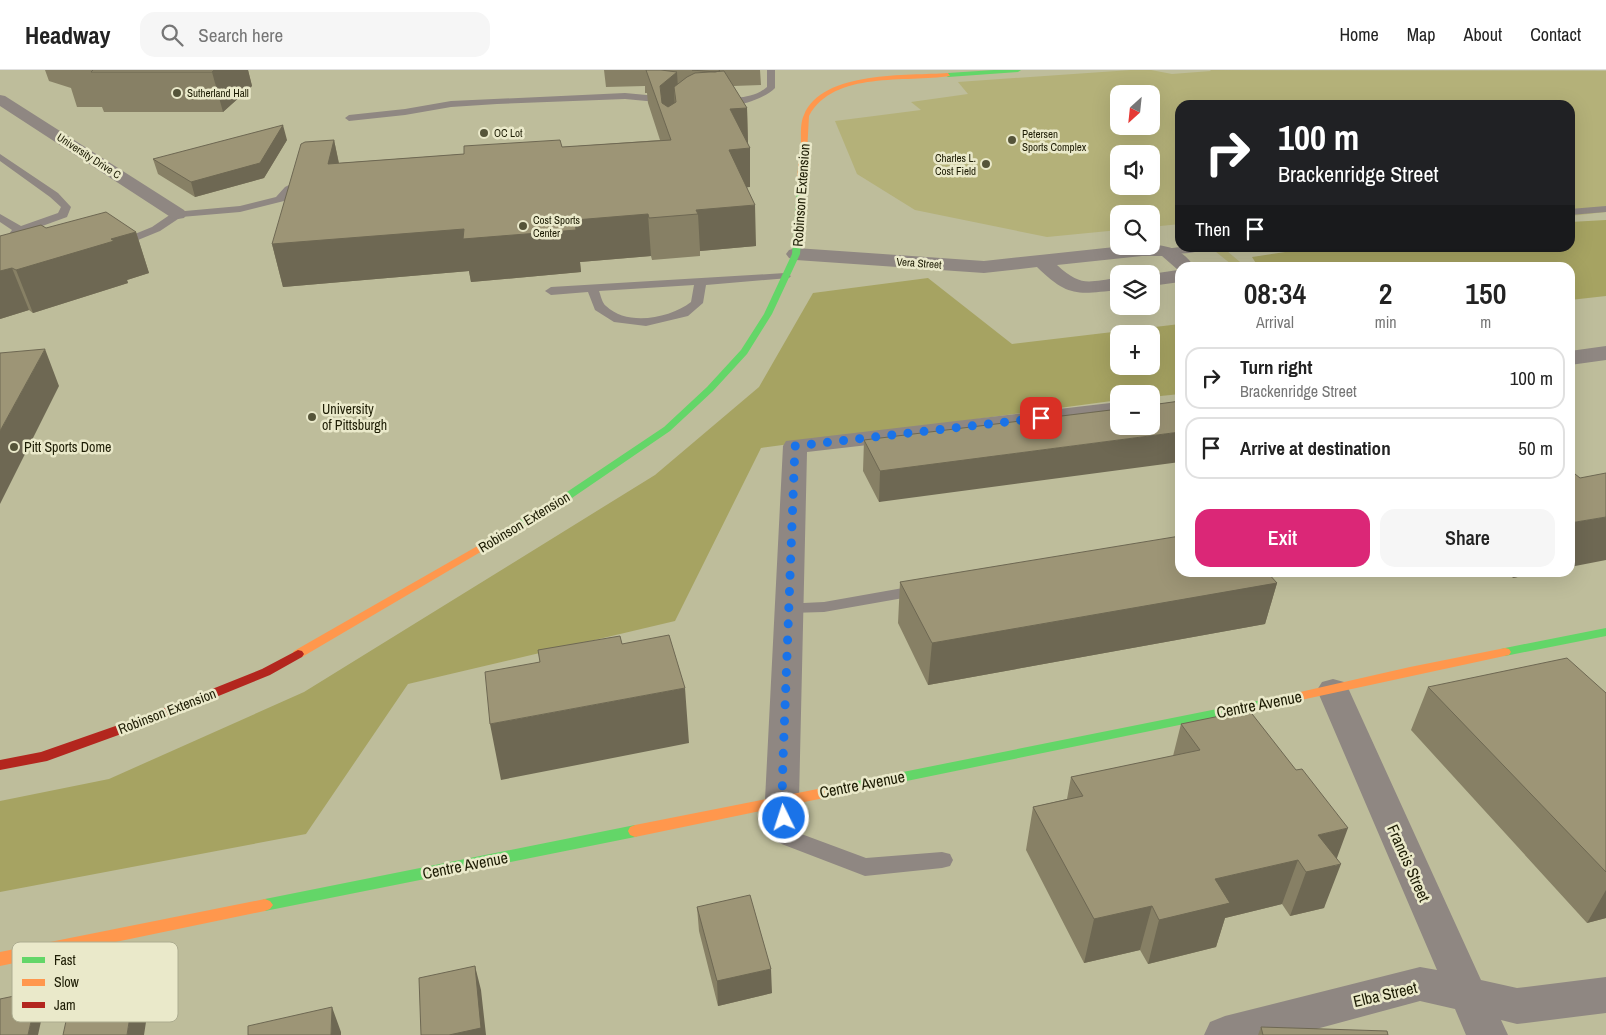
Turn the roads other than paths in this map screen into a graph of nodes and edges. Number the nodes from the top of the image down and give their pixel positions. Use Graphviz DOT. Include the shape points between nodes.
graph roads {
  1 [pos="771,70"];
  2 [pos="1018,70"];
  3 [pos="0,99"];
  4 [pos="679,101"];
  5 [pos="712,103"];
  6 [pos="349,118"];
  7 [pos="0,157"];
  8 [pos="318,173"];
  9 [pos="1606,209"];
  10 [pos="1575,212"];
  11 [pos="178,214"];
  12 [pos="0,216"];
  13 [pos="19,230"];
  14 [pos="32,242"];
  15 [pos="106,244"];
  16 [pos="1175,250"];
  17 [pos="1169,251"];
  18 [pos="796,254"];
  19 [pos="1042,261"];
  20 [pos="1181,262"];
  21 [pos="785,276"];
  22 [pos="1175,277"];
  23 [pos="1160,279"];
  24 [pos="701,281"];
  25 [pos="1110,285"];
  26 [pos="592,288"];
  27 [pos="551,291"];
  28 [pos="1606,354"];
  29 [pos="1575,357"];
  30 [pos="1110,410"];
  31 [pos="939,586"];
  32 [pos="789,608"];
  33 [pos="1606,632"];
  34 [pos="1333,690"];
  35 [pos="0,765"];
  36 [pos="782,800"];
  37 [pos="942,860"];
  38 [pos="84,942"];
  39 [pos="1606,995"];
  40 [pos="1470,996"];
  41 [pos="1225,1035"];
  42 [pos="1487,1035"];
  1 -- 5 [label="lane" via="771,88 765,94 740,102"];
  2 -- 18 [label="street, Robinson Extension" via="889,78 845,85 821,96 811,105 806,116"];
  3 -- 11 [label="street, University Drive C"];
  4 -- 6 [label="lane" via="625,96 497,101"];
  7 -- 13 [label="lane" via="66,207 62,215"];
  8 -- 11 [label="lane" via="289,189 280,199 240,209"];
  9 -- 10 [label="lane"];
  11 -- 15 [label="lane" via="156,229"];
  12 -- 13 [label="lane"];
  13 -- 14 [label="lane" via="14,234"];
  16 -- 17 [label="lane"];
  17 -- 19 [label="street, Vera Street" via="1142,250"];
  17 -- 20 [label="street"];
  18 -- 19 [label="street, Vera Street" via="984,267"];
  18 -- 21 [label="street, Robinson Extension"];
  19 -- 25 [label="street" via="1062,280 1078,288"];
  21 -- 24 [label="lane"];
  21 -- 35 [label="street, Robinson Extension" via="768,314 744,352 710,389 667,429 565,498 266,672 70,748"];
  22 -- 23 [label="street"];
  24 -- 26 [label="lane"];
  24 -- 26 [label="lane" via="697,303 684,313 646,322 618,319 598,308"];
  26 -- 27 [label="lane"];
  28 -- 29 [label="street"];
  30 -- 32 [label="street" via="795,446"];
  31 -- 32 [label="lane" via="824,607"];
  32 -- 36 [label="street"];
  33 -- 34 [label="street, Centre Avenue" via="1410,671"];
  34 -- 36 [label="street, Centre Avenue"];
  34 -- 40 [label="street, Francis Street"];
  36 -- 37 [label="lane" via="786,836 865,867"];
  36 -- 38 [label="street, Centre Avenue"];
  39 -- 40 [label="street, Elba Street" via="1517,1006"];
  40 -- 41 [label="street, Elba Street" via="1420,984"];
  40 -- 42 [label="street, Francis Street"];
}
